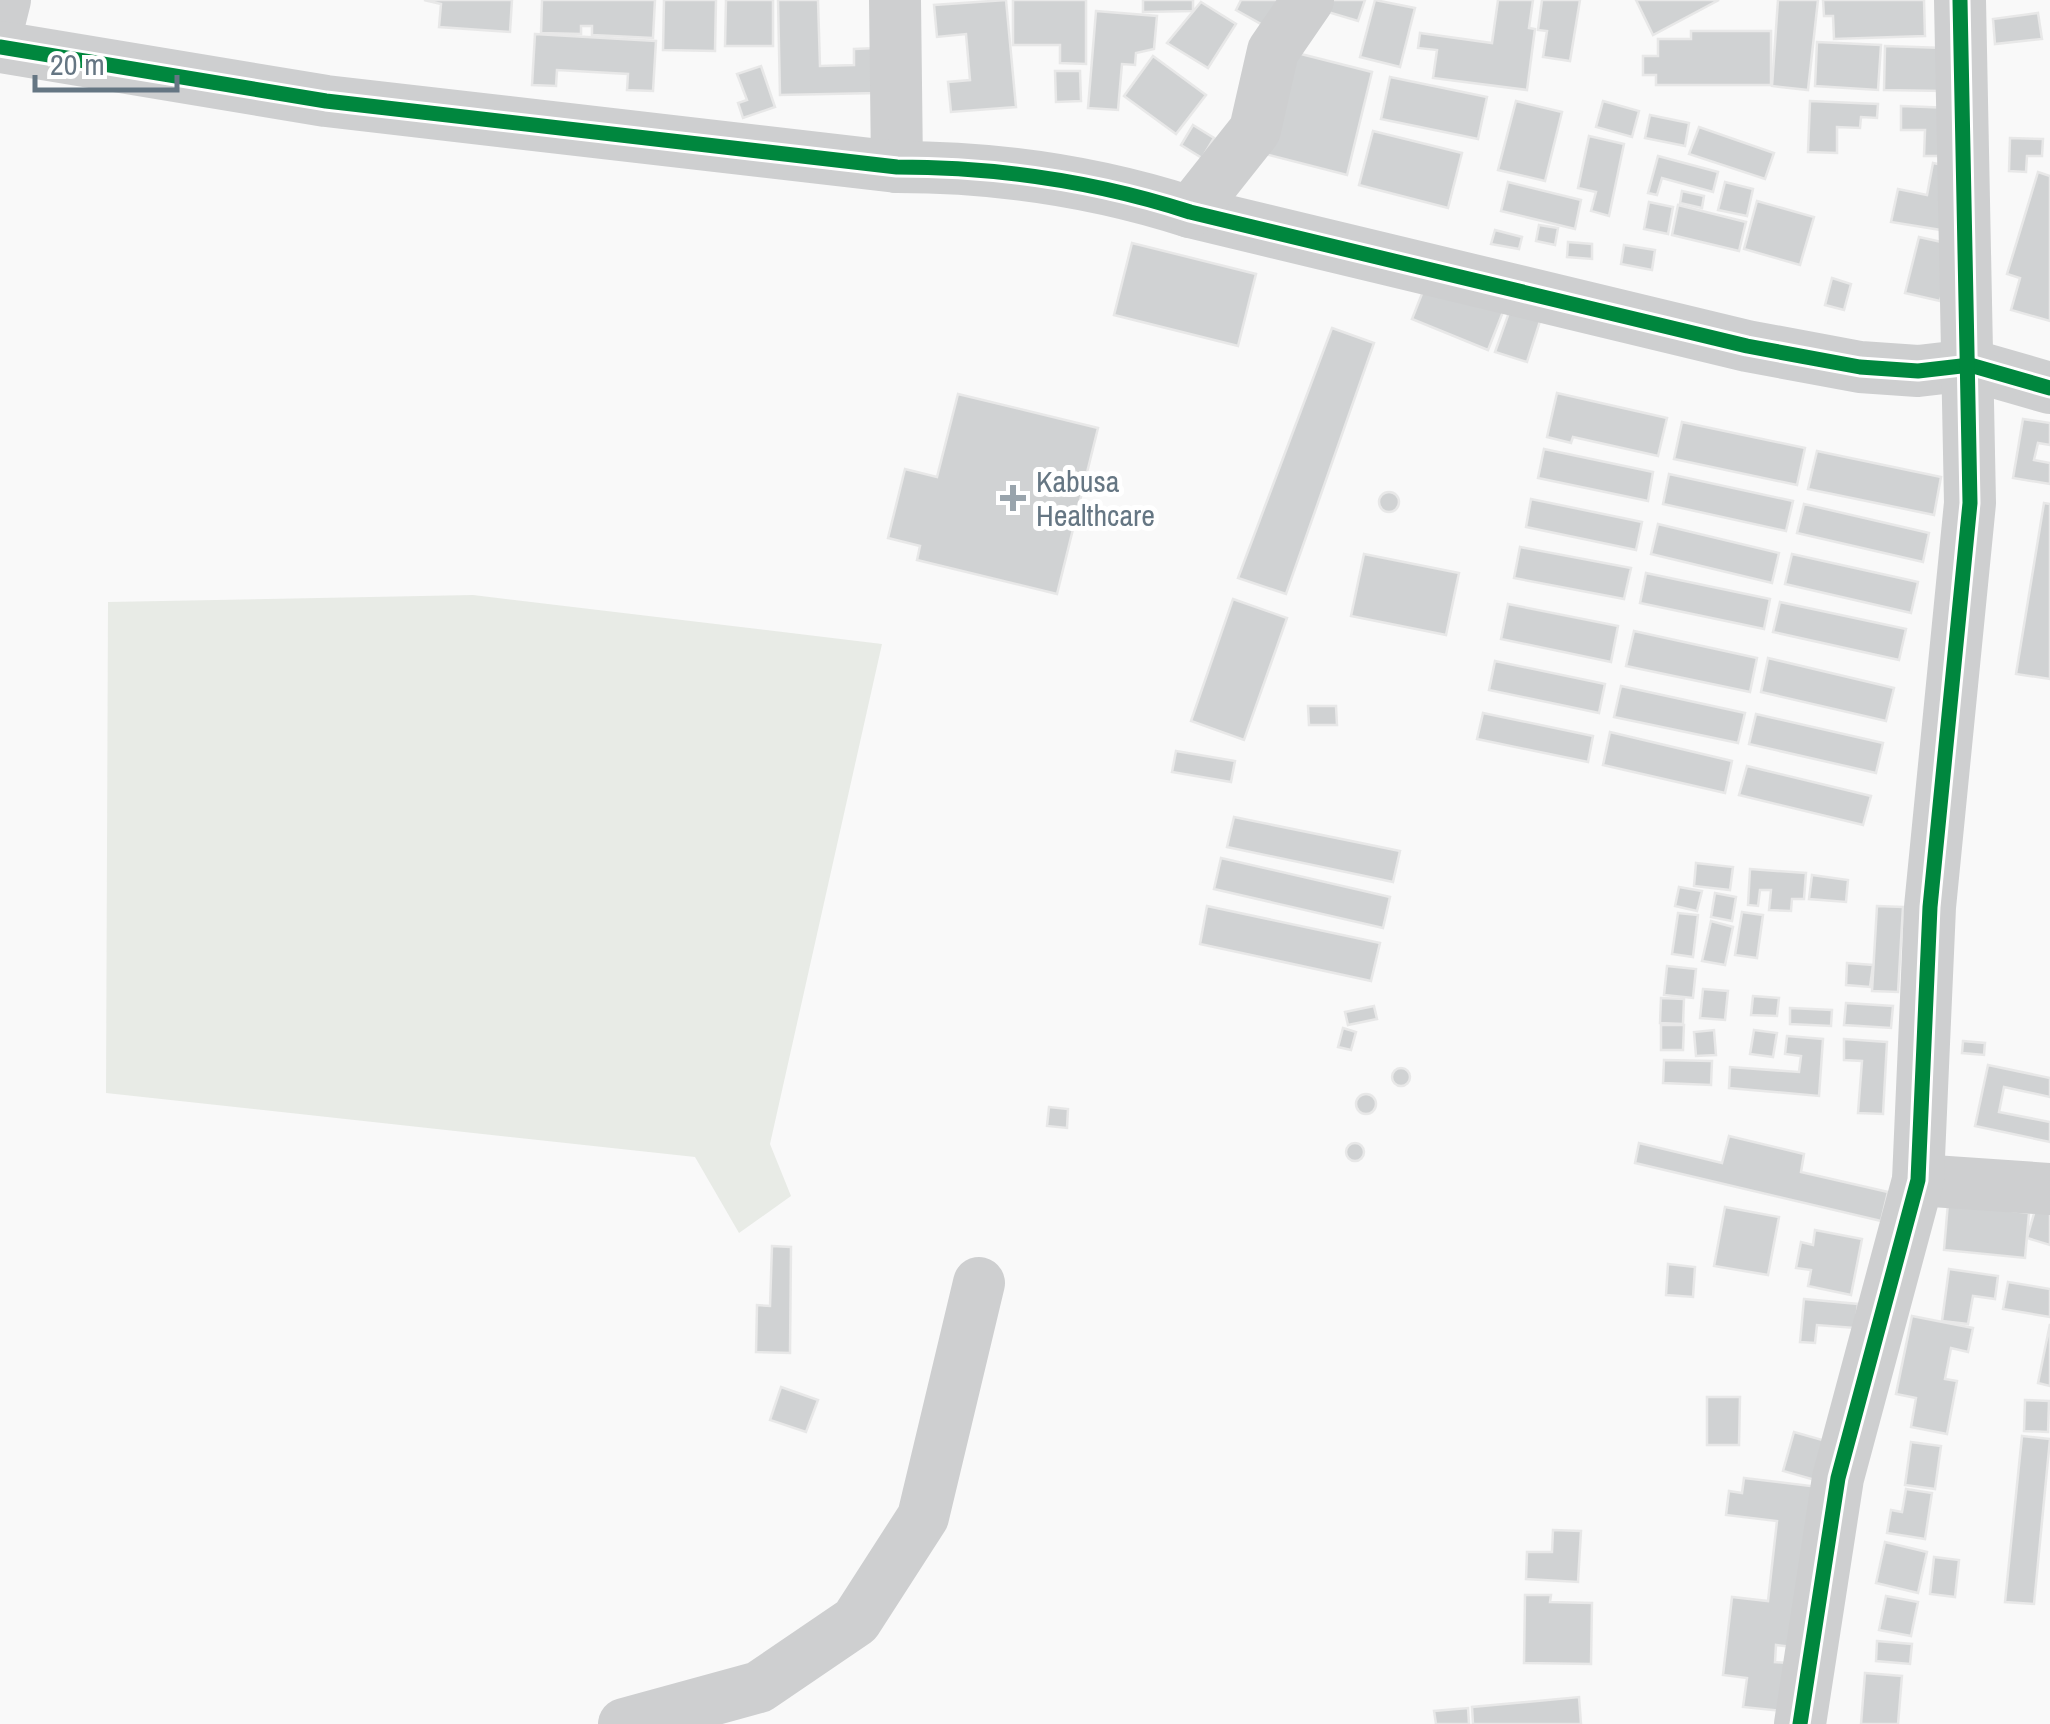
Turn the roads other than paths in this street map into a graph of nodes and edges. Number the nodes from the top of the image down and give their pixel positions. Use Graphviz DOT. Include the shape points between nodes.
graph roads {
  1 [pos="5,0"];
  2 [pos="895,0"];
  3 [pos="1308,0"];
  4 [pos="1960,0"];
  5 [pos="0,20"];
  6 [pos="0,47"];
  7 [pos="897,167"];
  8 [pos="1190,212"];
  9 [pos="1970,365"];
  10 [pos="2050,388"];
  11 [pos="1918,1180"];
  12 [pos="2050,1189"];
  13 [pos="979,1282"];
  14 [pos="624,1724"];
  15 [pos="1800,1724"];
  1 -- 5 [label="street"];
  2 -- 7 [label="street"];
  3 -- 8 [label="street" via="1273,51 1255,130"];
  4 -- 9 [label="street"];
  6 -- 7 [label="street" via="326,100"];
  7 -- 8 [label="street" via="1039,175"];
  8 -- 9 [label="street" via="1747,346 1860,367 1918,371"];
  9 -- 10 [label="street"];
  9 -- 11 [label="street" via="1970,504 1930,907"];
  11 -- 12 [label="street"];
  11 -- 15 [label="street" via="1838,1478"];
  13 -- 14 [label="street" via="922,1517 856,1621 759,1687"];
}
